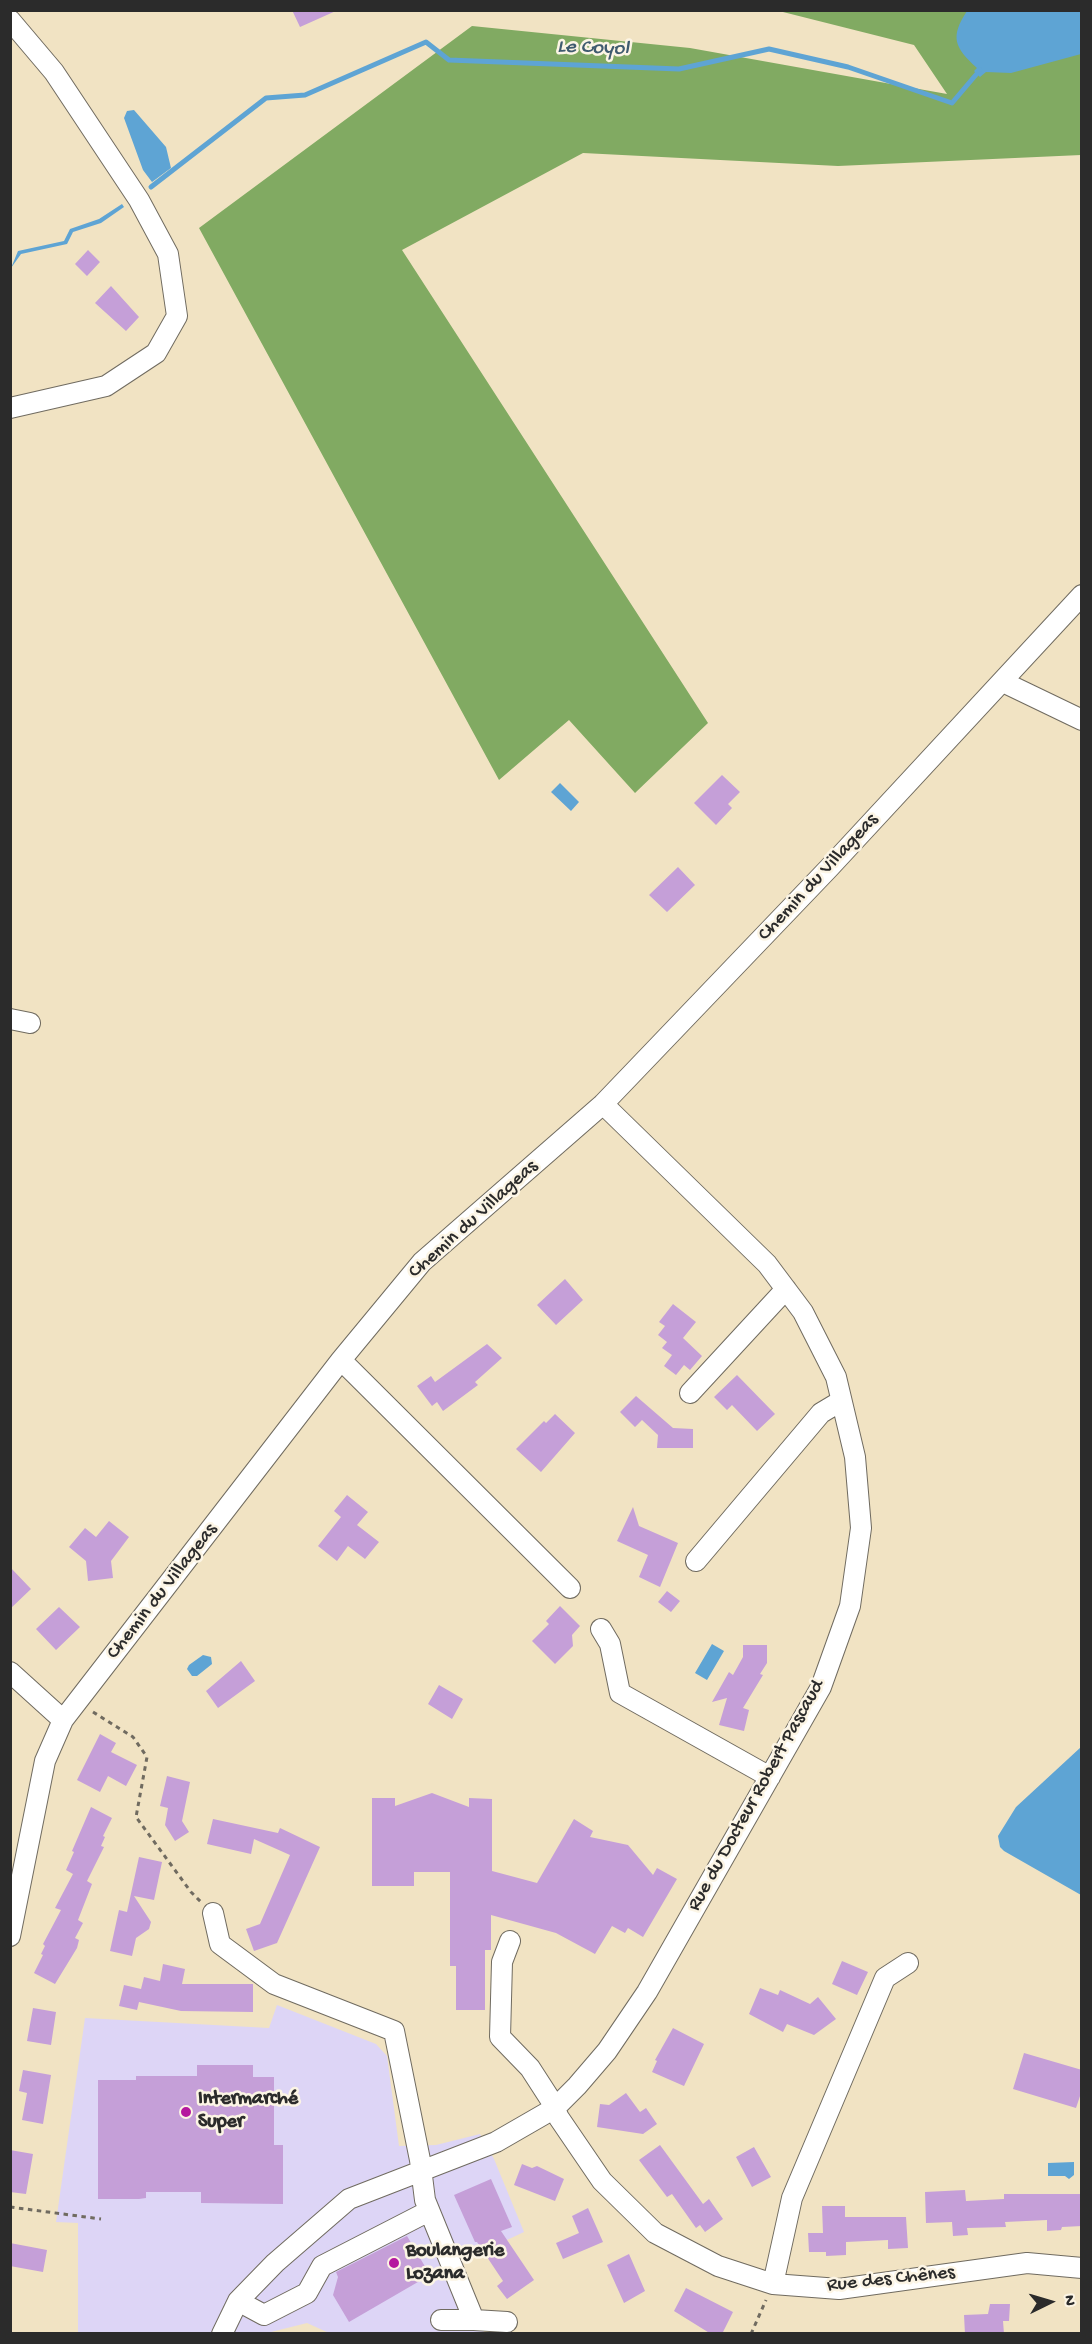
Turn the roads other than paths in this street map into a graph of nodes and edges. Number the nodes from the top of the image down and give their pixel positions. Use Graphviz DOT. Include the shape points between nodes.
graph roads {
  1 [pos="10,20"];
  2 [pos="10,408"];
  3 [pos="1082,595"];
  4 [pos="1003,682"];
  5 [pos="1082,720"];
  6 [pos="10,1019"];
  7 [pos="30,1023"];
  8 [pos="603,1104"];
  9 [pos="786,1289"];
  10 [pos="341,1360"];
  11 [pos="690,1393"];
  12 [pos="841,1401"];
  13 [pos="696,1561"];
  14 [pos="570,1588"];
  15 [pos="602,1629"];
  16 [pos="10,1672"];
  17 [pos="63,1720"];
  18 [pos="770,1777"];
  19 [pos="213,1913"];
  20 [pos="10,1936"];
  21 [pos="510,1941"];
  22 [pos="908,1963"];
  23 [pos="555,2108"];
  24 [pos="422,2169"];
  25 [pos="429,2211"];
  26 [pos="1082,2268"];
  27 [pos="773,2284"];
  28 [pos="238,2301"];
  29 [pos="441,2320"];
  30 [pos="474,2320"];
  31 [pos="507,2322"];
  32 [pos="263,2324"];
  33 [pos="225,2326"];
  34 [pos="213,2334"];
  1 -- 2 [label="street" via="54,72 139,200 168,254 177,316 156,352 106,386"];
  3 -- 4 [label="street, Chemin du Villageas"];
  4 -- 5 [label="street"];
  4 -- 8 [label="street, Chemin du Villageas"];
  6 -- 7 [label="street"];
  8 -- 9 [label="street, Rue du Docteur Robert Pascaud" via="766,1264"];
  8 -- 10 [label="street, Chemin du Villageas" via="422,1262"];
  9 -- 11 [label="street"];
  9 -- 12 [label="street, Rue du Docteur Robert Pascaud" via="803,1312 836,1377"];
  10 -- 14 [label="street"];
  10 -- 17 [label="street, Chemin du Villageas"];
  12 -- 13 [label="street" via="821,1413"];
  12 -- 18 [label="street, Rue du Docteur Robert Pascaud" via="855,1457 861,1528 850,1606 821,1687"];
  15 -- 18 [label="street" via="610,1644 620,1693"];
  16 -- 17 [label="street"];
  17 -- 20 [label="street, Chemin du Villageas" via="45,1761"];
  18 -- 23 [label="street, Rue du Docteur Robert Pascaud" via="647,1992 607,2051"];
  19 -- 24 [label="street" via="220,1944 274,1984 394,2031"];
  21 -- 23 [label="street, Rue des Chênes" via="502,1962 500,2037 530,2068"];
  22 -- 27 [label="street" via="885,1978 792,2198"];
  23 -- 24 [label="street, Rue du Docteur Robert Pascaud" via="496,2142"];
  23 -- 27 [label="street, Rue des Chênes" via="602,2181 655,2233 718,2266"];
  24 -- 25 [label="street"];
  24 -- 28 [label="street, Rue du Docteur Robert Pascaud" via="349,2199 274,2263"];
  25 -- 30 [label="street"];
  25 -- 32 [label="street" via="322,2266 307,2293"];
  26 -- 27 [label="street, Rue des Chênes" via="1027,2263 839,2289"];
  28 -- 32 [label="street"];
  28 -- 33 [label="street, Rue du Docteur Robert Pascaud"];
  29 -- 30 [label="street"];
  30 -- 31 [label="street"];
  33 -- 34 [label="street, Rue du Docteur Robert Pascaud"];
}
